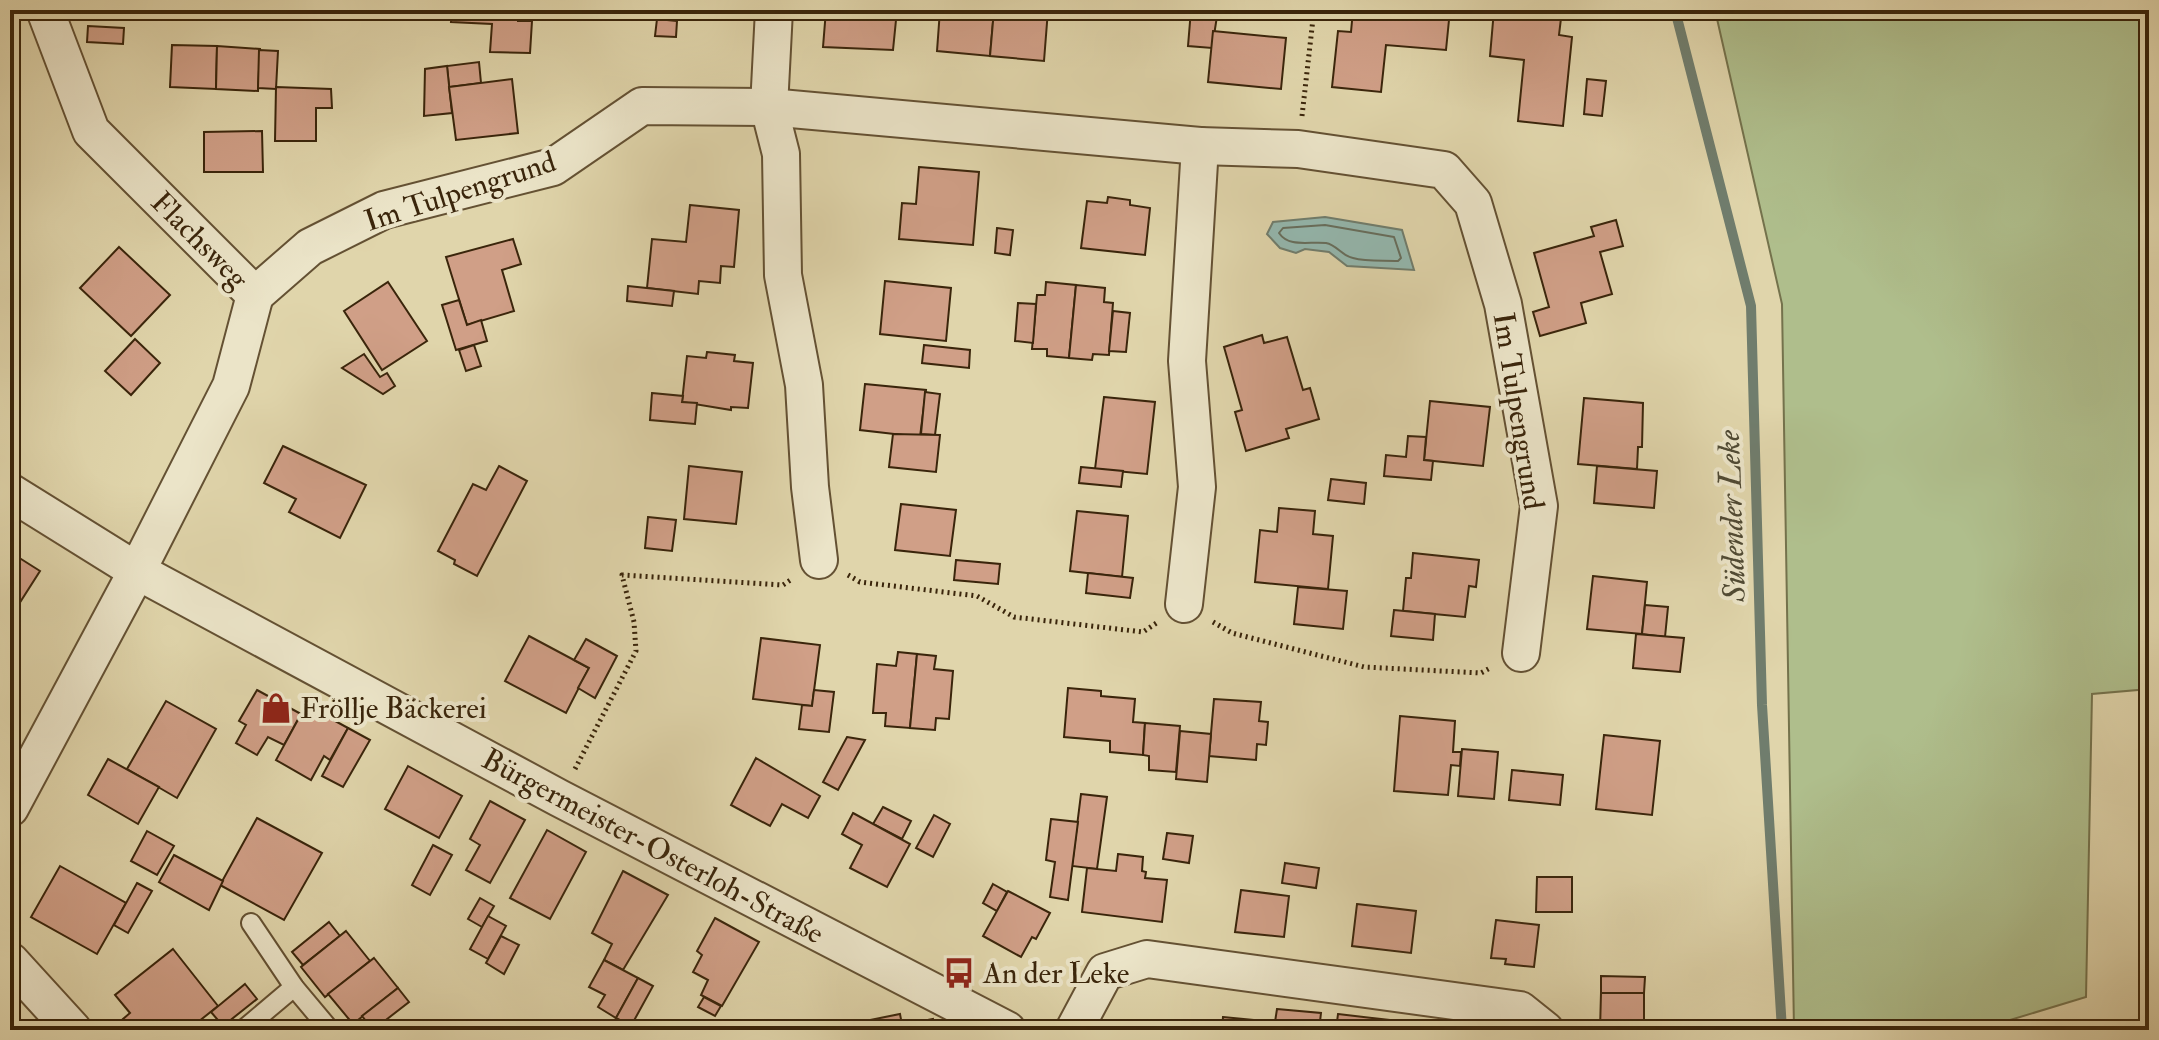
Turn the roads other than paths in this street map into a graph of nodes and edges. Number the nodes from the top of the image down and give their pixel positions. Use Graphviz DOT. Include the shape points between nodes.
graph roads {
  1 [pos="45,10"];
  2 [pos="774,10"];
  3 [pos="769,107"];
  4 [pos="1200,146"];
  5 [pos="255,295"];
  6 [pos="10,492"];
  7 [pos="819,560"];
  8 [pos="137,571"];
  9 [pos="1184,604"];
  10 [pos="1521,653"];
  11 [pos="10,808"];
  12 [pos="251,923"];
  13 [pos="10,961"];
  14 [pos="294,987"];
  15 [pos="73,1030"];
  16 [pos="243,1030"];
  17 [pos="330,1030"];
  18 [pos="1007,1030"];
  19 [pos="1074,1030"];
  20 [pos="1545,1030"];
  1 -- 5 [label="street, Flachsweg" via="91,131"];
  2 -- 3 [label="street"];
  3 -- 4 [label="street, Im Tulpengrund"];
  3 -- 5 [label="street, Im Tulpengrund" via="642,106 553,167 384,210 310,247"];
  3 -- 7 [label="street" via="781,154 783,275 804,385"];
  4 -- 9 [label="street" via="1187,361 1197,487"];
  4 -- 10 [label="street, Im Tulpengrund" via="1298,149 1444,170 1473,203 1503,304 1539,506"];
  5 -- 8 [label="street, Flachsweg" via="231,386"];
  6 -- 8 [label="street, Bürgermeister-Osterloh-Straße"];
  8 -- 11 [label="street, Flachsweg"];
  8 -- 18 [label="street, Bürgermeister-Osterloh-Straße"];
  12 -- 14 [label="lane"];
  13 -- 15 [label="street"];
  14 -- 16 [label="lane"];
  14 -- 17 [label="lane"];
  19 -- 20 [label="street" via="1105,972 1147,959 1520,1010"];
}
